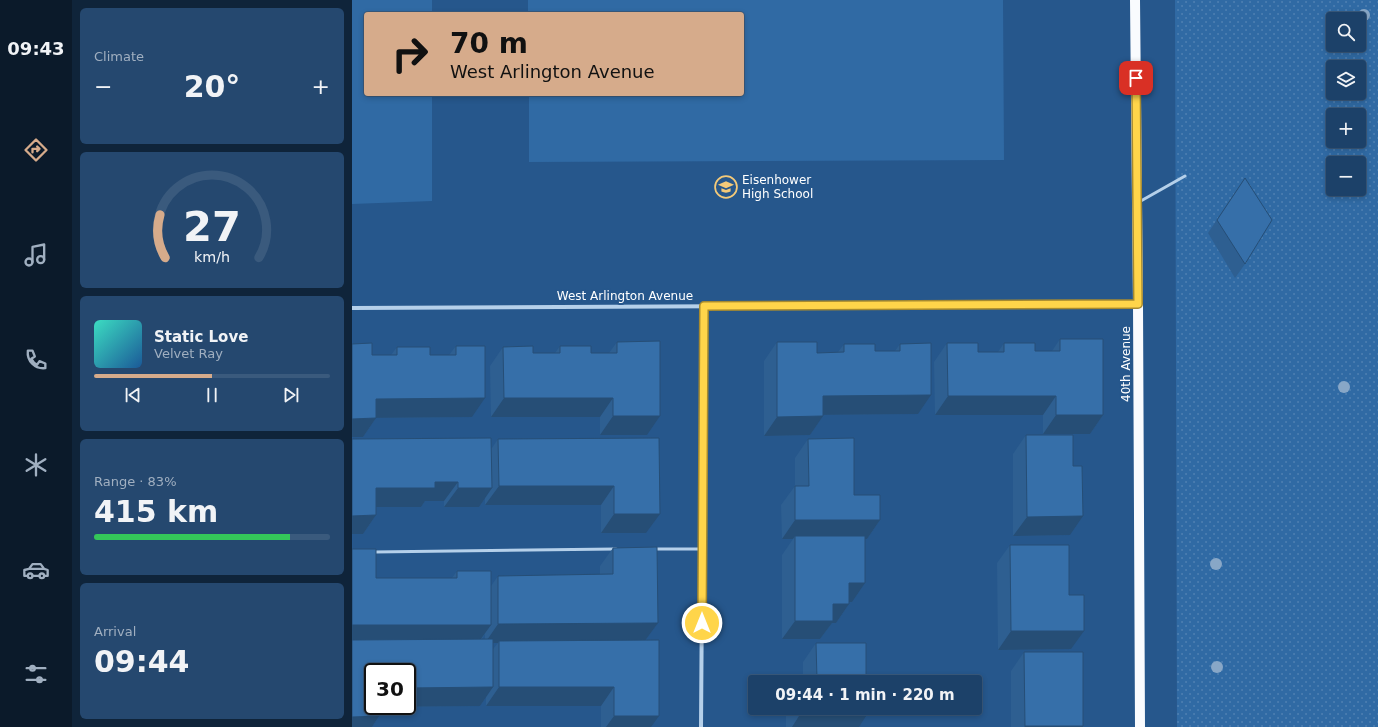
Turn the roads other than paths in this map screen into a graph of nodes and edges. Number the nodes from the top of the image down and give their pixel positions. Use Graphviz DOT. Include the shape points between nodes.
graph roads {
  1 [pos="1135,0"];
  2 [pos="1185,176"];
  3 [pos="1137,203"];
  4 [pos="1138,304"];
  5 [pos="704,306"];
  6 [pos="352,308"];
  7 [pos="623,549"];
  8 [pos="647,549"];
  9 [pos="702,549"];
  10 [pos="368,552"];
  11 [pos="701,727"];
  12 [pos="1140,727"];
  1 -- 3 [label="main road, 40th Avenue"];
  2 -- 3 [label="lane"];
  3 -- 4 [label="main road, 40th Avenue"];
  4 -- 5 [label="street, West Arlington Avenue"];
  4 -- 12 [label="main road, 40th Avenue"];
  5 -- 6 [label="street, West Arlington Avenue"];
  5 -- 9 [label="street"];
  7 -- 10 [label="lane"];
  8 -- 9 [label="lane"];
  9 -- 11 [label="street"];
}
